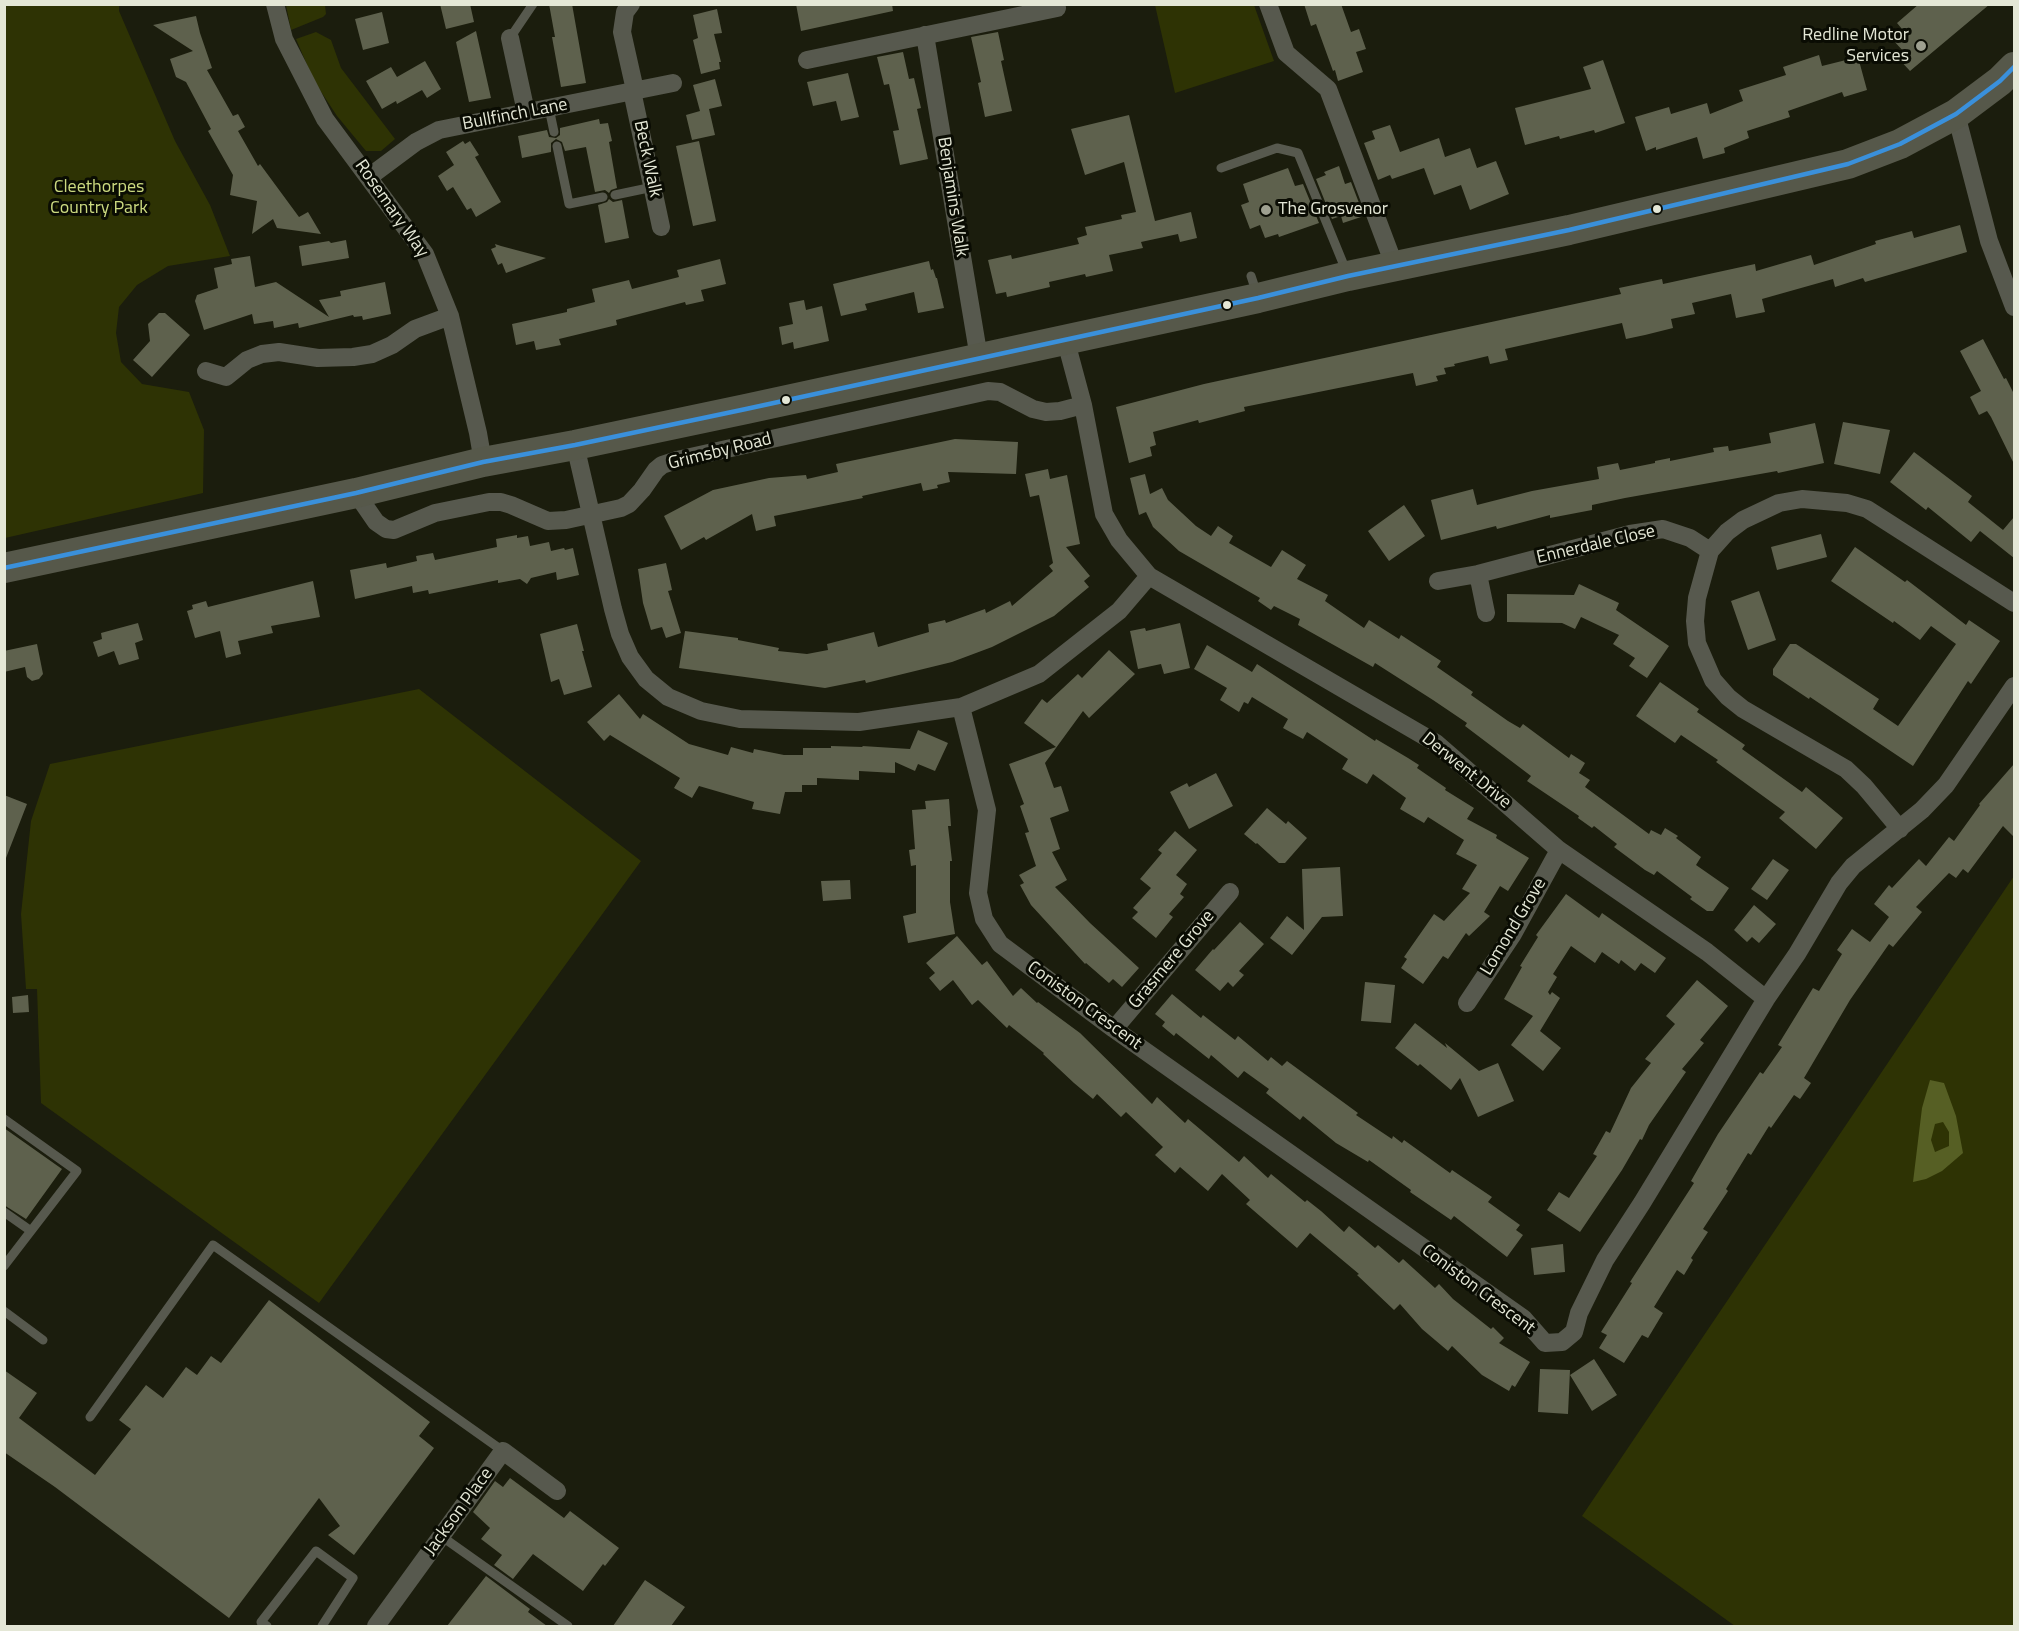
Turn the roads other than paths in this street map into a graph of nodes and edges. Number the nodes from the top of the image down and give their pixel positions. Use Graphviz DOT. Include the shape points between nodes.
graph roads {
  1 [pos="275,4"];
  2 [pos="533,4"];
  3 [pos="631,4"];
  4 [pos="1268,4"];
  5 [pos="1057,8"];
  6 [pos="925,35"];
  7 [pos="510,38"];
  8 [pos="807,60"];
  9 [pos="2014,67"];
  10 [pos="673,83"];
  11 [pos="634,91"];
  12 [pos="549,108"];
  13 [pos="526,112"];
  14 [pos="1956,114"];
  15 [pos="554,132"];
  16 [pos="557,146"];
  17 [pos="1221,168"];
  18 [pos="369,177"];
  19 [pos="653,187"];
  20 [pos="615,195"];
  21 [pos="603,197"];
  22 [pos="661,227"];
  23 [pos="1395,267"];
  24 [pos="1348,276"];
  25 [pos="2014,307"];
  26 [pos="450,316"];
  27 [pos="1065,339"];
  28 [pos="979,358"];
  29 [pos="206,371"];
  30 [pos="1083,405"];
  31 [pos="575,445"];
  32 [pos="483,462"];
  33 [pos="356,494"];
  34 [pos="591,514"];
  35 [pos="1710,551"];
  36 [pos="4,568"];
  37 [pos="1478,574"];
  38 [pos="1149,576"];
  39 [pos="1438,581"];
  40 [pos="2014,603"];
  41 [pos="1486,613"];
  42 [pos="2014,686"];
  43 [pos="961,707"];
  44 [pos="1900,829"];
  45 [pos="1559,850"];
  46 [pos="1230,892"];
  47 [pos="1766,999"];
  48 [pos="1467,1003"];
  49 [pos="1114,1029"];
  50 [pos="4,1119"];
  51 [pos="4,1212"];
  52 [pos="31,1230"];
  53 [pos="4,1266"];
  54 [pos="4,1311"];
  55 [pos="43,1340"];
  56 [pos="90,1417"];
  57 [pos="503,1451"];
  58 [pos="557,1491"];
  59 [pos="441,1536"];
  60 [pos="267,1626"];
  61 [pos="322,1626"];
  62 [pos="376,1626"];
  63 [pos="568,1626"];
  1 -- 18 [label="street, Rosemary Way" via="284,39 325,119"];
  2 -- 7 [label="lane"];
  3 -- 11 [label="street, Beck Walk" via="625,12 622,32"];
  4 -- 23 [label="street" via="1286,53 1328,89"];
  5 -- 6 [label="street"];
  6 -- 8 [label="street"];
  6 -- 28 [label="street, Benjamins Walk"];
  7 -- 13 [label="street"];
  9 -- 14 [label="main road"];
  10 -- 11 [label="street, Bullfinch Lane"];
  11 -- 12 [label="street, Bullfinch Lane"];
  11 -- 19 [label="street, Beck Walk"];
  12 -- 13 [label="street, Bullfinch Lane"];
  12 -- 15 [label="lane"];
  13 -- 18 [label="street, Bullfinch Lane" via="439,130"];
  14 -- 23 [label="main road" via="1900,144 1848,164"];
  14 -- 25 [label="street" via="1989,241"];
  16 -- 21 [label="lane" via="569,204"];
  17 -- 24 [label="lane" via="1277,148 1298,153"];
  18 -- 26 [label="street, Rosemary Way" via="425,254"];
  19 -- 20 [label="lane"];
  19 -- 22 [label="street, Beck Walk"];
  23 -- 24 [label="main road"];
  24 -- 27 [label="main road" via="1255,287"];
  26 -- 29 [label="street" via="415,329 372,354 318,357 279,352 246,360 226,377"];
  26 -- 32 [label="street, Rosemary Way"];
  27 -- 28 [label="main road"];
  27 -- 30 [label="street, Derwent Drive"];
  28 -- 31 [label="main road"];
  30 -- 34 [label="street, Grimsby Road" via="1046,412 1000,392 988,391 677,460 656,470 629,504"];
  30 -- 38 [label="street, Derwent Drive" via="1104,514 1119,540"];
  31 -- 32 [label="main road"];
  31 -- 34 [label="street"];
  32 -- 33 [label="main road"];
  33 -- 34 [label="street, Grimsby Road" via="376,522 394,530 435,513 489,502 511,505 548,521"];
  33 -- 36 [label="main road"];
  34 -- 43 [label="street" via="620,634 646,679 668,697 701,711 740,719 859,722"];
  35 -- 37 [label="street, Ennerdale Close" via="1690,538 1663,529"];
  35 -- 40 [label="street" via="1743,520 1779,503 1802,499 1847,503 1867,509"];
  35 -- 44 [label="street" via="1695,621 1697,643 1713,680 1743,709 1846,769"];
  37 -- 39 [label="street, Ennerdale Close"];
  37 -- 41 [label="street"];
  38 -- 43 [label="street" via="1119,611 1039,674"];
  38 -- 45 [label="street, Derwent Drive" via="1436,743"];
  42 -- 44 [label="street, Coniston Crescent" via="1946,785"];
  43 -- 49 [label="street, Coniston Crescent" via="987,810 978,893 984,919 999,944"];
  44 -- 47 [label="street, Coniston Crescent" via="1853,866"];
  45 -- 47 [label="street, Derwent Drive" via="1707,952"];
  45 -- 48 [label="street, Lomond Grove" via="1513,934"];
  46 -- 49 [label="street, Grasmere Grove"];
  47 -- 49 [label="street, Coniston Crescent" via="1605,1260 1574,1332 1562,1342 1545,1343 1522,1318"];
  50 -- 52 [label="lane" via="76,1171"];
  51 -- 52 [label="lane"];
  52 -- 53 [label="lane"];
  54 -- 55 [label="lane"];
  56 -- 57 [label="lane" via="213,1245"];
  57 -- 58 [label="street, Jackson Place"];
  57 -- 59 [label="street, Jackson Place"];
  59 -- 62 [label="street, Jackson Place"];
  59 -- 63 [label="lane"];
  60 -- 61 [label="lane" via="261,1622 316,1551 353,1578"];
}
